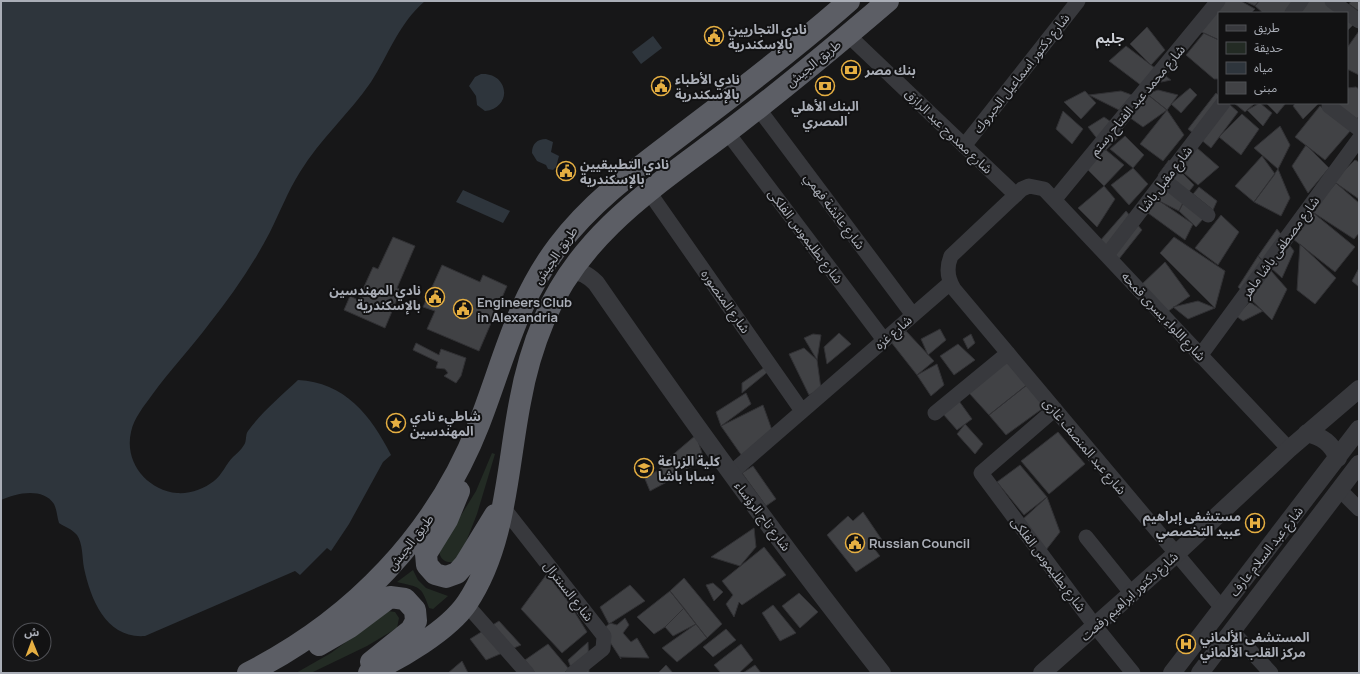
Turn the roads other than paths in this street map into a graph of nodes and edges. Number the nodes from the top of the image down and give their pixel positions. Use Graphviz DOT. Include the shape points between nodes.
graph roads {
  1 [pos="849,1"];
  2 [pos="888,1"];
  3 [pos="1078,1"];
  4 [pos="1301,1"];
  5 [pos="1332,1"];
  6 [pos="1216,10"];
  7 [pos="1293,12"];
  8 [pos="1347,12"];
  9 [pos="1348,13"];
  10 [pos="1359,21"];
  11 [pos="848,35"];
  12 [pos="1222,104"];
  13 [pos="1329,106"];
  14 [pos="758,108"];
  15 [pos="1359,129"];
  16 [pos="727,132"];
  17 [pos="1359,138"];
  18 [pos="964,146"];
  19 [pos="1164,180"];
  20 [pos="649,192"];
  21 [pos="1016,195"];
  22 [pos="1055,199"];
  23 [pos="1208,215"];
  24 [pos="1107,255"];
  25 [pos="570,271"];
  26 [pos="950,283"];
  27 [pos="913,315"];
  28 [pos="884,340"];
  29 [pos="1008,353"];
  30 [pos="1200,356"];
  31 [pos="1359,389"];
  32 [pos="1055,409"];
  33 [pos="802,411"];
  34 [pos="935,413"];
  35 [pos="1359,429"];
  36 [pos="1307,433"];
  37 [pos="1289,449"];
  38 [pos="467,454"];
  39 [pos="1338,458"];
  40 [pos="1359,464"];
  41 [pos="731,473"];
  42 [pos="1340,490"];
  43 [pos="502,506"];
  44 [pos="1359,509"];
  45 [pos="1086,537"];
  46 [pos="1176,554"];
  47 [pos="1132,594"];
  48 [pos="466,604"];
  49 [pos="1222,608"];
  50 [pos="1095,626"];
  51 [pos="1232,631"];
  52 [pos="268,663"];
  53 [pos="248,673"];
  54 [pos="361,673"];
  55 [pos="369,673"];
  56 [pos="527,673"];
  57 [pos="573,673"];
  58 [pos="882,673"];
  59 [pos="1042,673"];
  60 [pos="1133,673"];
  61 [pos="1172,673"];
  62 [pos="1200,673"];
  63 [pos="1270,673"];
  1 -- 38 [label="highway, طريق الجيش" via="759,75 613,188 574,226 542,270 516,318"];
  2 -- 11 [label="highway, طريق الجيش"];
  3 -- 18 [label="street, شارع دكتور اسماعيل الحبروك"];
  4 -- 7 [label="street"];
  5 -- 8 [label="street"];
  6 -- 22 [label="street, شارع محمد عبد الفتاح رستم"];
  9 -- 10 [label="street"];
  11 -- 14 [label="highway, طريق الجيش"];
  11 -- 18 [label="street, شارع ممدوح عبد الرازق"];
  12 -- 19 [label="street, شارع مقبل باشا"];
  13 -- 15 [label="street"];
  14 -- 16 [label="highway, طريق الجيش"];
  14 -- 27 [label="street, شارع عائشة فهمي"];
  16 -- 20 [label="highway, طريق الجيش"];
  16 -- 28 [label="street, شارع بطليموس الفلكى"];
  17 -- 30 [label="street, شارع مصطفى باشا ماهر"];
  18 -- 21 [label="street, شارع ممدوح عبد الرازق"];
  19 -- 23 [label="street"];
  19 -- 24 [label="street, شارع مقبل باشا"];
  20 -- 25 [label="highway, طريق الجيش" via="602,232"];
  20 -- 33 [label="street, شارع المنصوره"];
  21 -- 22 [label="street, شارع اللواء يسرى قمحه" via="1022,189 1037,186"];
  21 -- 26 [label="street" via="951,256 948,269"];
  22 -- 24 [label="street, شارع اللواء يسرى قمحه"];
  24 -- 30 [label="street, شارع اللواء يسرى قمحه"];
  25 -- 41 [label="street, شارع تاج الرؤساء" via="579,271 596,283"];
  25 -- 43 [label="highway, طريق الجيش" via="544,320 526,373"];
  26 -- 27 [label="street, شارع غزه"];
  26 -- 29 [label="street, شارع عبد المنصف غازى"];
  27 -- 28 [label="street, شارع غزه"];
  28 -- 33 [label="street, شارع غزه"];
  29 -- 32 [label="street, شارع عبد المنصف غازى"];
  29 -- 34 [label="street"];
  30 -- 37 [label="street, شارع اللواء يسرى قمحه"];
  31 -- 36 [label="street, شارع دكتور ابراهيم رفعت"];
  32 -- 46 [label="street, شارع عبد المنصف غازى"];
  32 -- 50 [label="street, شارع بطليموس الفلكى" via="981,473"];
  33 -- 41 [label="street, شارع غزه"];
  35 -- 39 [label="street, شارع عبد السلام عارف"];
  36 -- 37 [label="street, شارع دكتور ابراهيم رفعت"];
  36 -- 39 [label="street" via="1318,435 1326,441"];
  37 -- 46 [label="street, شارع دكتور ابراهيم رفعت"];
  38 -- 43 [label="highway" via="462,482 453,508 426,554 430,570 446,577 457,573"];
  38 -- 52 [label="highway, طريق الجيش" via="421,530 380,578 334,620"];
  39 -- 49 [label="street, شارع عبد السلام عارف"];
  40 -- 42 [label="street, شارع عبد السلام عارف"];
  41 -- 58 [label="street, شارع تاج الرؤساء"];
  42 -- 44 [label="street"];
  42 -- 51 [label="street, شارع عبد السلام عارف"];
  43 -- 48 [label="highway, طريق الجيش" via="495,540 483,573"];
  43 -- 57 [label="street, شارع السنترال" via="604,636 603,649"];
  45 -- 47 [label="street"];
  46 -- 47 [label="street, شارع دكتور ابراهيم رفعت"];
  46 -- 49 [label="street, شارع عبد المنصف غازى"];
  47 -- 50 [label="street, شارع دكتور ابراهيم رفعت"];
  48 -- 55 [label="highway, طريق الجيش" via="448,623 427,639"];
  48 -- 56 [label="street"];
  49 -- 61 [label="street, شارع عبد السلام عارف"];
  50 -- 59 [label="street, شارع دكتور ابراهيم رفعت"];
  50 -- 60 [label="street, شارع بطليموس الفلكى"];
  51 -- 62 [label="street, شارع عبد السلام عارف"];
  51 -- 63 [label="street"];
  52 -- 53 [label="highway, طريق الجيش"];
  52 -- 54 [label="highway" via="302,652 335,637 390,598 405,599 416,610 414,626"];
}
